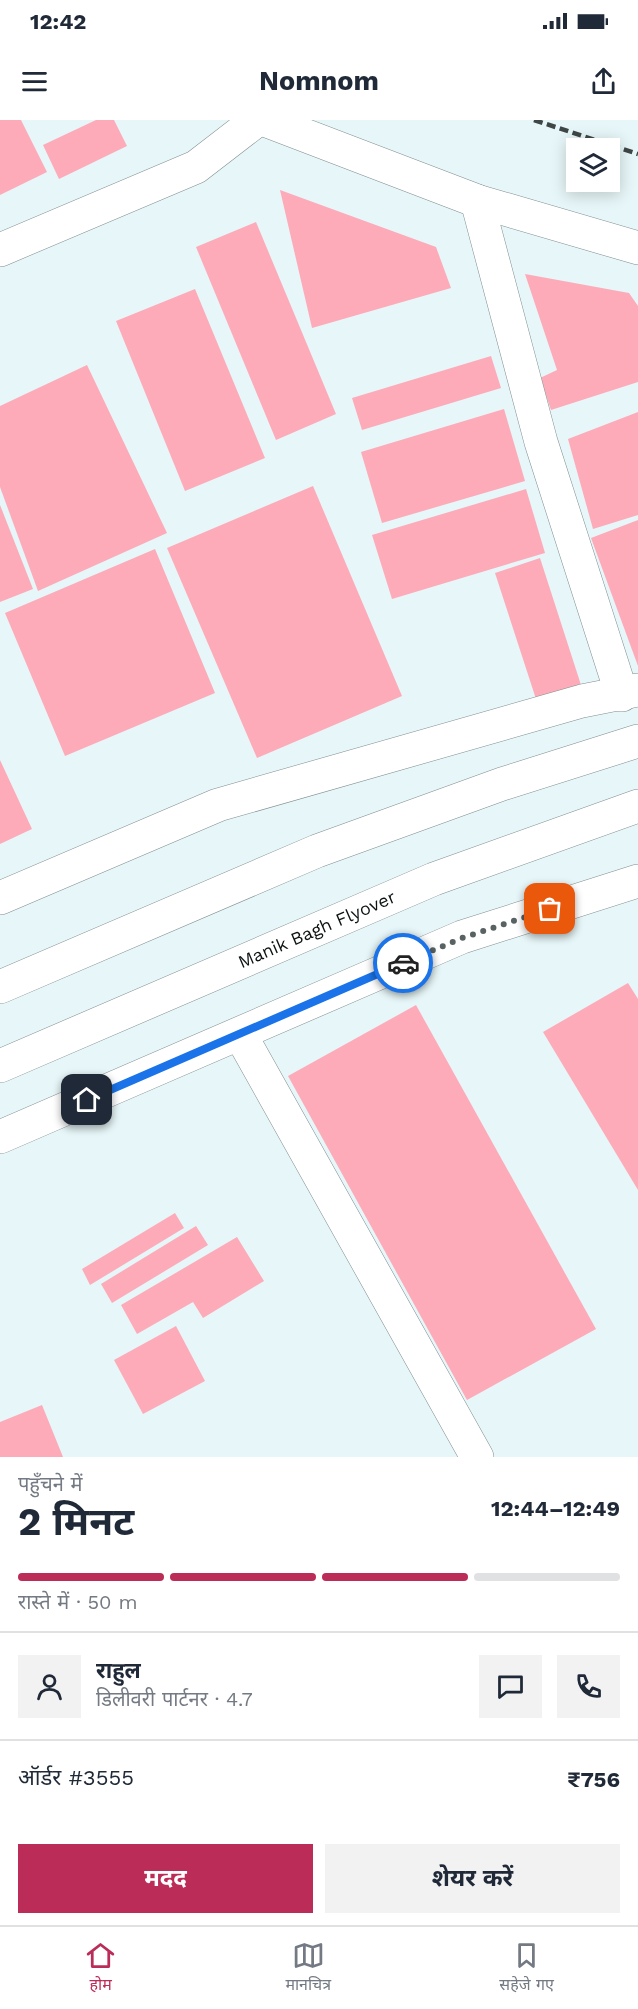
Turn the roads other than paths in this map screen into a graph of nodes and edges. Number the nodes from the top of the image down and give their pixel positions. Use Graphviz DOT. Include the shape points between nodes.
graph roads {
  1 [pos="257,120"];
  2 [pos="265,120"];
  3 [pos="477,201"];
  4 [pos="638,248"];
  5 [pos="0,250"];
  6 [pos="630,692"];
  7 [pos="638,741"];
  8 [pos="638,807"];
  9 [pos="638,881"];
  10 [pos="0,898"];
  11 [pos="0,987"];
  12 [pos="240,1034"];
  13 [pos="0,1066"];
  14 [pos="0,1137"];
  15 [pos="477,1457"];
  1 -- 5 [label="street" via="196,167"];
  2 -- 3 [label="street"];
  3 -- 4 [label="street"];
  3 -- 6 [label="street" via="541,442"];
  6 -- 10 [label="street" via="582,702 218,805"];
  7 -- 11 [label="street" via="502,784 316,851"];
  8 -- 13 [label="street, Manik Bagh Flyover" via="434,879"];
  9 -- 12 [label="street" via="462,938"];
  12 -- 14 [label="street"];
  12 -- 15 [label="street"];
}
